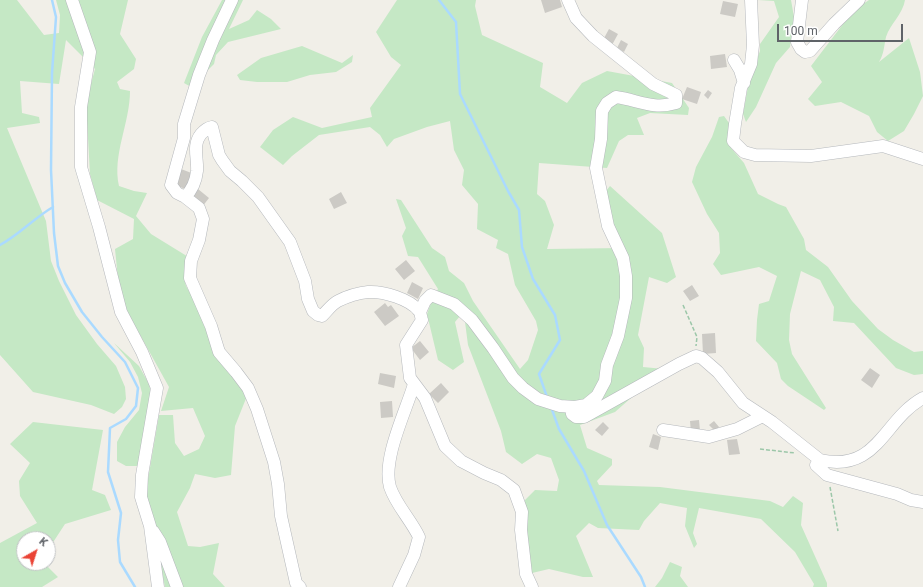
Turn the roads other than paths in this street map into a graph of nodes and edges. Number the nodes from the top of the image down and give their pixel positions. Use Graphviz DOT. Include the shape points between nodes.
graph roads {
  1 [pos="72,0"];
  2 [pos="232,0"];
  3 [pos="568,0"];
  4 [pos="751,0"];
  5 [pos="802,0"];
  6 [pos="859,0"];
  7 [pos="734,60"];
  8 [pos="744,83"];
  9 [pos="923,159"];
  10 [pos="185,197"];
  11 [pos="420,312"];
  12 [pos="414,384"];
  13 [pos="923,398"];
  14 [pos="571,407"];
  15 [pos="763,416"];
  16 [pos="663,430"];
  17 [pos="820,460"];
  18 [pos="923,502"];
  19 [pos="150,526"];
  20 [pos="158,587"];
  21 [pos="177,587"];
  22 [pos="300,587"];
  23 [pos="399,587"];
  24 [pos="532,587"];
  1 -- 19 [label="street" via="90,52 81,107 81,167 121,312 157,388 142,475 141,498"];
  2 -- 10 [label="street" via="199,75 184,124 184,138 172,185 177,193"];
  3 -- 14 [label="street" via="576,18 593,36 653,84 676,95 676,103 665,106 616,97 607,103 602,111 596,168 608,226 623,258 626,298 618,336 597,396 586,405"];
  4 -- 8 [label="street" via="753,44 751,64"];
  5 -- 6 [label="street" via="797,42 805,52 814,48"];
  7 -- 8 [label="street"];
  8 -- 9 [label="street" via="734,124 733,141 744,152 764,156 811,156 883,146"];
  10 -- 11 [label="street" via="191,191 196,176 196,144 205,130 212,127 222,160 258,197 290,242 305,280 313,311 322,316 337,302 368,292 385,293 401,298"];
  10 -- 22 [label="street" via="199,208 203,219 191,261 190,278 211,326 218,352 248,388 257,408 274,462 281,516 296,583"];
  11 -- 12 [label="street" via="422,320 406,344 410,378"];
  11 -- 14 [label="street" via="425,300 431,295 454,304 472,320 523,388 543,401"];
  12 -- 23 [label="street" via="397,429 388,468 390,486 419,537"];
  12 -- 24 [label="street" via="425,398 445,446 461,461 501,480 514,490 522,512 521,530 526,574"];
  13 -- 17 [label="street" via="904,412 880,442 865,454 841,463"];
  14 -- 15 [label="street" via="572,414 584,417 696,356 718,372 743,402"];
  15 -- 16 [label="street" via="737,429 709,437"];
  15 -- 17 [label="street"];
  17 -- 18 [label="street" via="816,465 828,475"];
  19 -- 20 [label="street"];
  19 -- 21 [label="street" via="160,542"];
}
